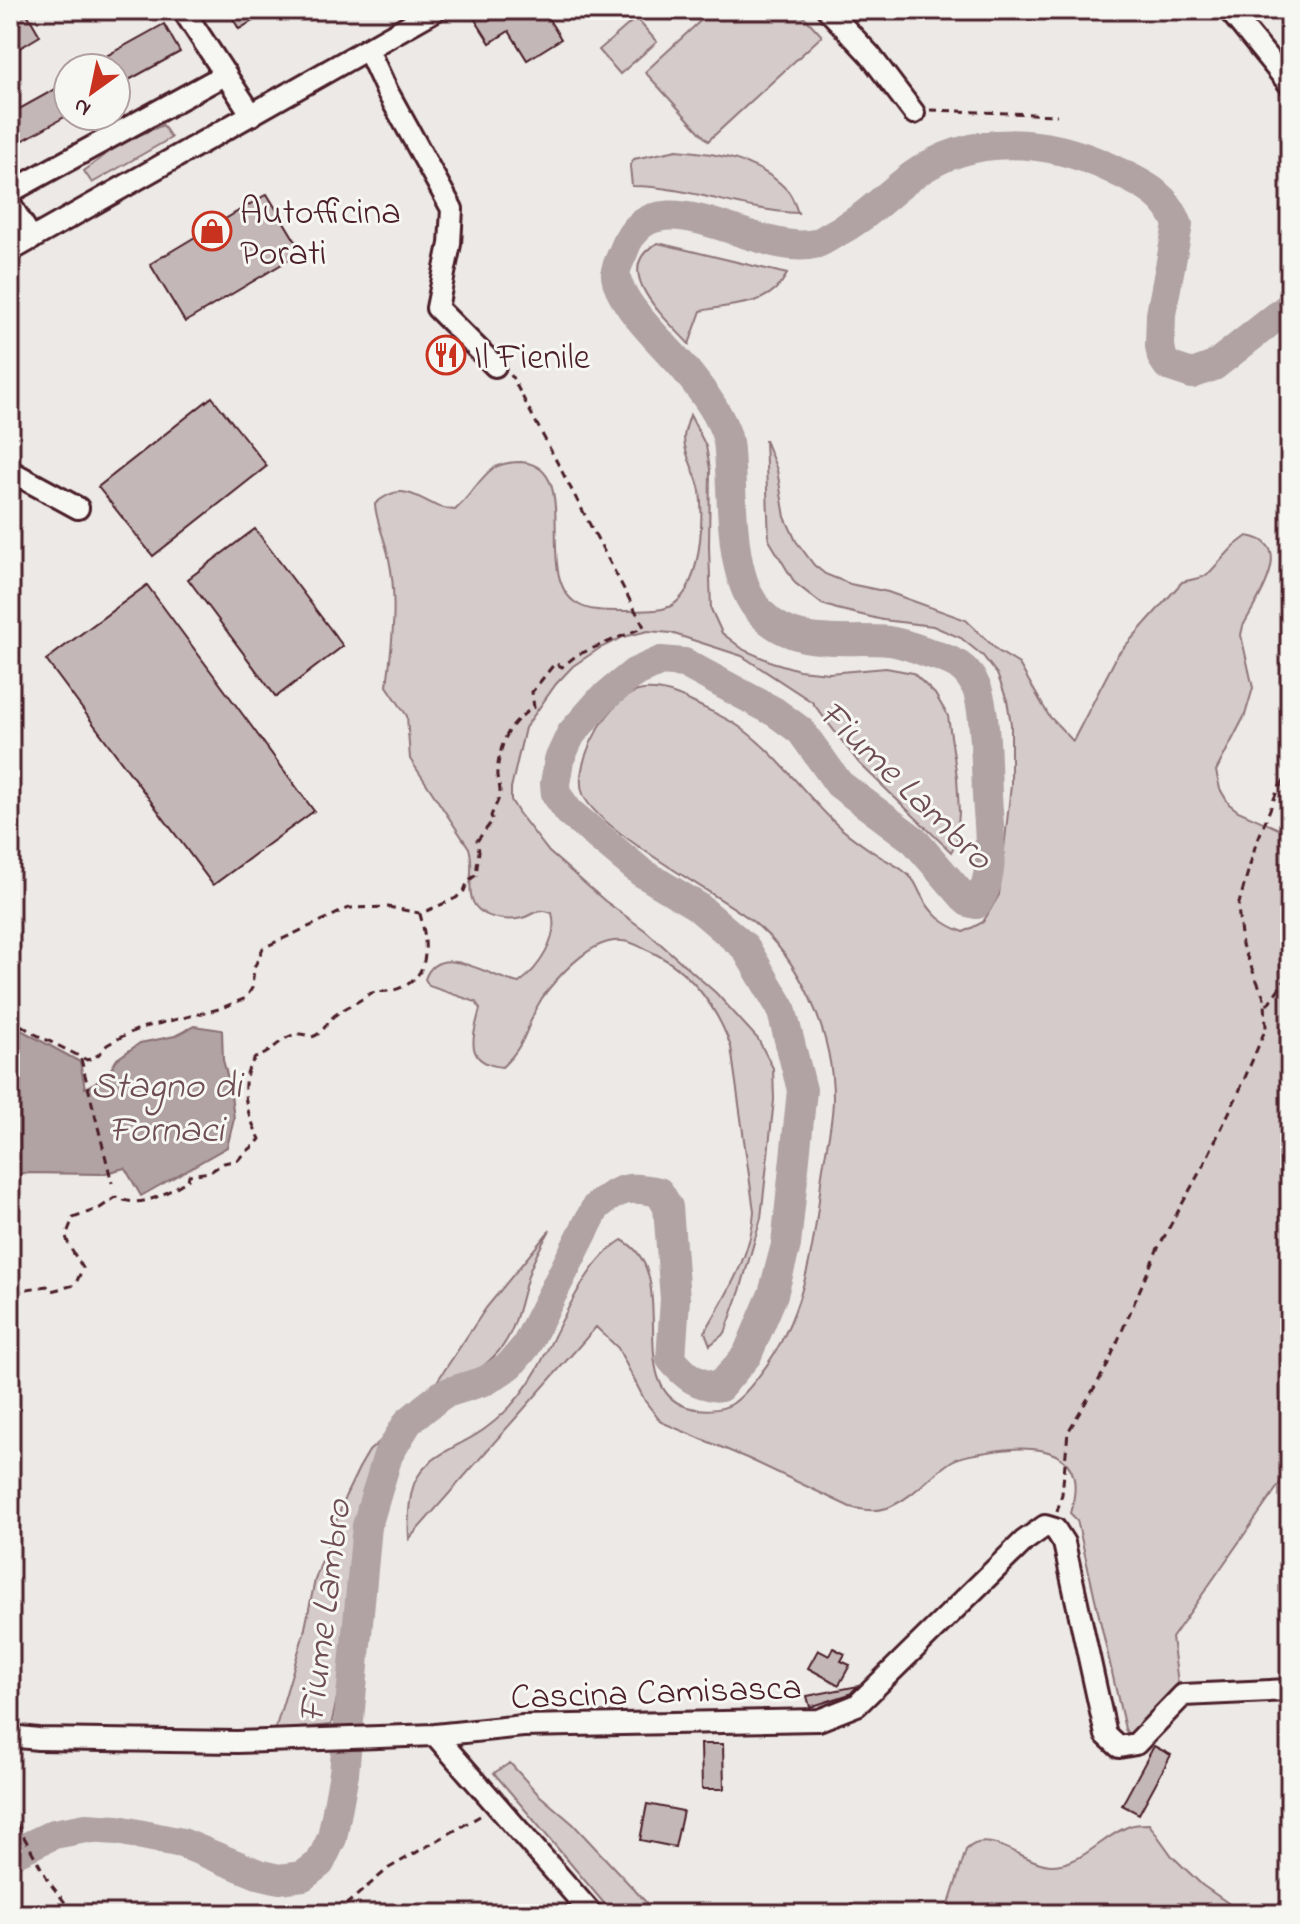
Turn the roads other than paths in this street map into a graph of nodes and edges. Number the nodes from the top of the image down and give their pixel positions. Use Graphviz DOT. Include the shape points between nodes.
graph roads {
  1 [pos="183,10"];
  2 [pos="436,10"];
  3 [pos="828,10"];
  4 [pos="1229,10"];
  5 [pos="368,50"];
  6 [pos="226,74"];
  7 [pos="1290,85"];
  8 [pos="914,113"];
  9 [pos="252,115"];
  10 [pos="10,192"];
  11 [pos="10,204"];
  12 [pos="32,239"];
  13 [pos="10,251"];
  14 [pos="502,369"];
  15 [pos="10,471"];
  16 [pos="78,508"];
  17 [pos="1290,1690"];
  18 [pos="435,1735"];
  19 [pos="10,1736"];
  20 [pos="592,1914"];
  1 -- 6 [label="street"];
  2 -- 5 [label="street"];
  3 -- 8 [label="street"];
  4 -- 7 [label="street"];
  5 -- 9 [label="street"];
  5 -- 14 [label="street" via="452,209 437,308"];
  6 -- 9 [label="street"];
  6 -- 10 [label="street"];
  9 -- 12 [label="street"];
  11 -- 12 [label="street"];
  12 -- 13 [label="street"];
  15 -- 16 [label="street"];
  17 -- 18 [label="street, Cascina Camisasca" via="1183,1695 1136,1744 1119,1747 1106,1735 1064,1543 1055,1529 1045,1526 857,1705 819,1720 523,1726"];
  18 -- 19 [label="street, Cascina Camisasca" via="237,1742"];
  18 -- 20 [label="street"];
}
